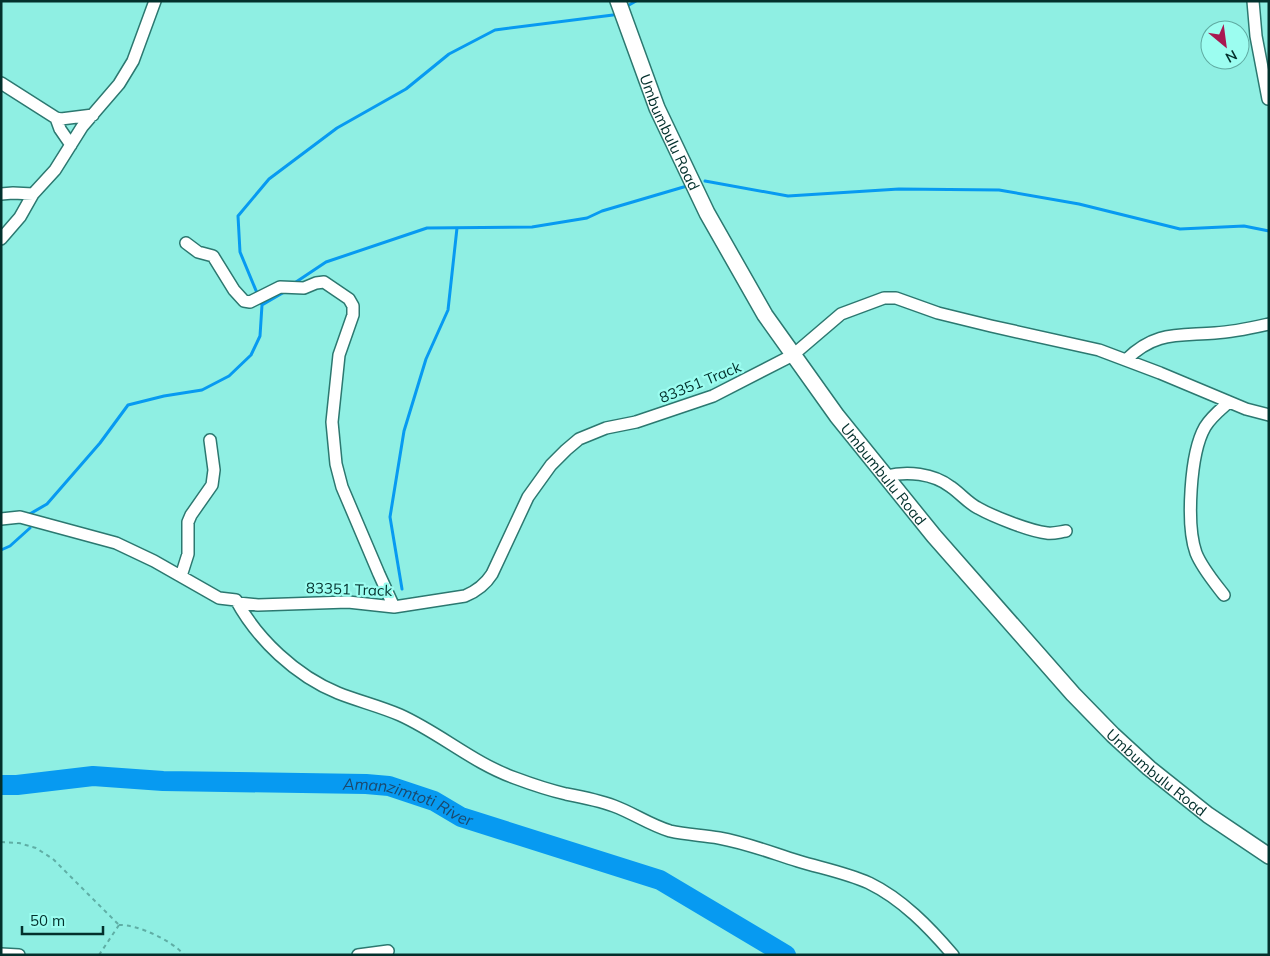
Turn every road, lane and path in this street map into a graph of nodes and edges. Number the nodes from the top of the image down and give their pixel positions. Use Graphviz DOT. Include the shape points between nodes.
graph roads {
  1 [pos="155,1"];
  2 [pos="618,1"];
  3 [pos="1253,1"];
  4 [pos="1,83"];
  5 [pos="1268,99"];
  6 [pos="93,115"];
  7 [pos="56,118"];
  8 [pos="71,145"];
  9 [pos="1,194"];
  10 [pos="33,194"];
  11 [pos="1,239"];
  12 [pos="186,243"];
  13 [pos="1269,324"];
  14 [pos="793,355"];
  15 [pos="1126,360"];
  16 [pos="1229,402"];
  17 [pos="1269,415"];
  18 [pos="210,440"];
  19 [pos="886,476"];
  20 [pos="1,519"];
  21 [pos="1066,531"];
  22 [pos="181,576"];
  23 [pos="1224,595"];
  24 [pos="236,600"];
  25 [pos="394,607"];
  26 [pos="1,842"];
  27 [pos="1269,856"];
  28 [pos="119,924"];
  29 [pos="388,951"];
  30 [pos="1,954"];
  31 [pos="19,955"];
  32 [pos="100,955"];
  33 [pos="184,955"];
  34 [pos="358,955"];
  35 [pos="953,955"];
  1 -- 6 [label="street" via="133,61"];
  2 -- 14 [label="main road, Umbumbulu Road" via="657,108 707,213 765,315"];
  3 -- 5 [label="street"];
  4 -- 7 [label="street"];
  6 -- 7 [label="street"];
  6 -- 8 [label="street"];
  7 -- 8 [label="street"];
  8 -- 10 [label="street" via="55,170"];
  9 -- 10 [label="street"];
  10 -- 11 [label="street" via="20,217"];
  12 -- 25 [label="street" via="198,252 213,256 244,301 250,302 280,287 304,288 321,282 328,283 351,301 354,310 339,355 332,422 336,464 344,494"];
  13 -- 15 [label="street" via="1165,337 1138,348"];
  14 -- 15 [label="street, 83351 Track" via="841,314 884,298 896,298 938,313 1098,350"];
  14 -- 19 [label="main road, Umbumbulu Road"];
  14 -- 25 [label="street, 83351 Track" via="713,396 579,439 551,465 528,497 485,584 465,596"];
  15 -- 16 [label="street, 83351 Track"];
  16 -- 17 [label="street, 83351 Track"];
  16 -- 23 [label="street" via="1210,420 1200,440 1189,518 1196,554"];
  18 -- 22 [label="street" via="214,470 212,484 188,522 188,554"];
  19 -- 21 [label="street" via="917,473 928,476 949,485 979,508 1004,519 1042,532"];
  19 -- 27 [label="main road, Umbumbulu Road" via="934,536 1113,735 1208,815"];
  20 -- 22 [label="street, 83351 Track" via="20,517 116,542"];
  22 -- 24 [label="street, 83351 Track" via="220,598"];
  24 -- 25 [label="street, 83351 Track" via="258,605 348,602"];
  24 -- 35 [label="street" via="247,620 288,662 337,692 419,724 492,768 516,778 616,806 670,831 751,845 868,883 895,899 932,930"];
  26 -- 28 [label="path" via="36,848 53,859"];
  28 -- 32 [label="path"];
  28 -- 33 [label="path" via="162,938 178,947"];
  29 -- 34 [label="street"];
  30 -- 31 [label="street"];
}
